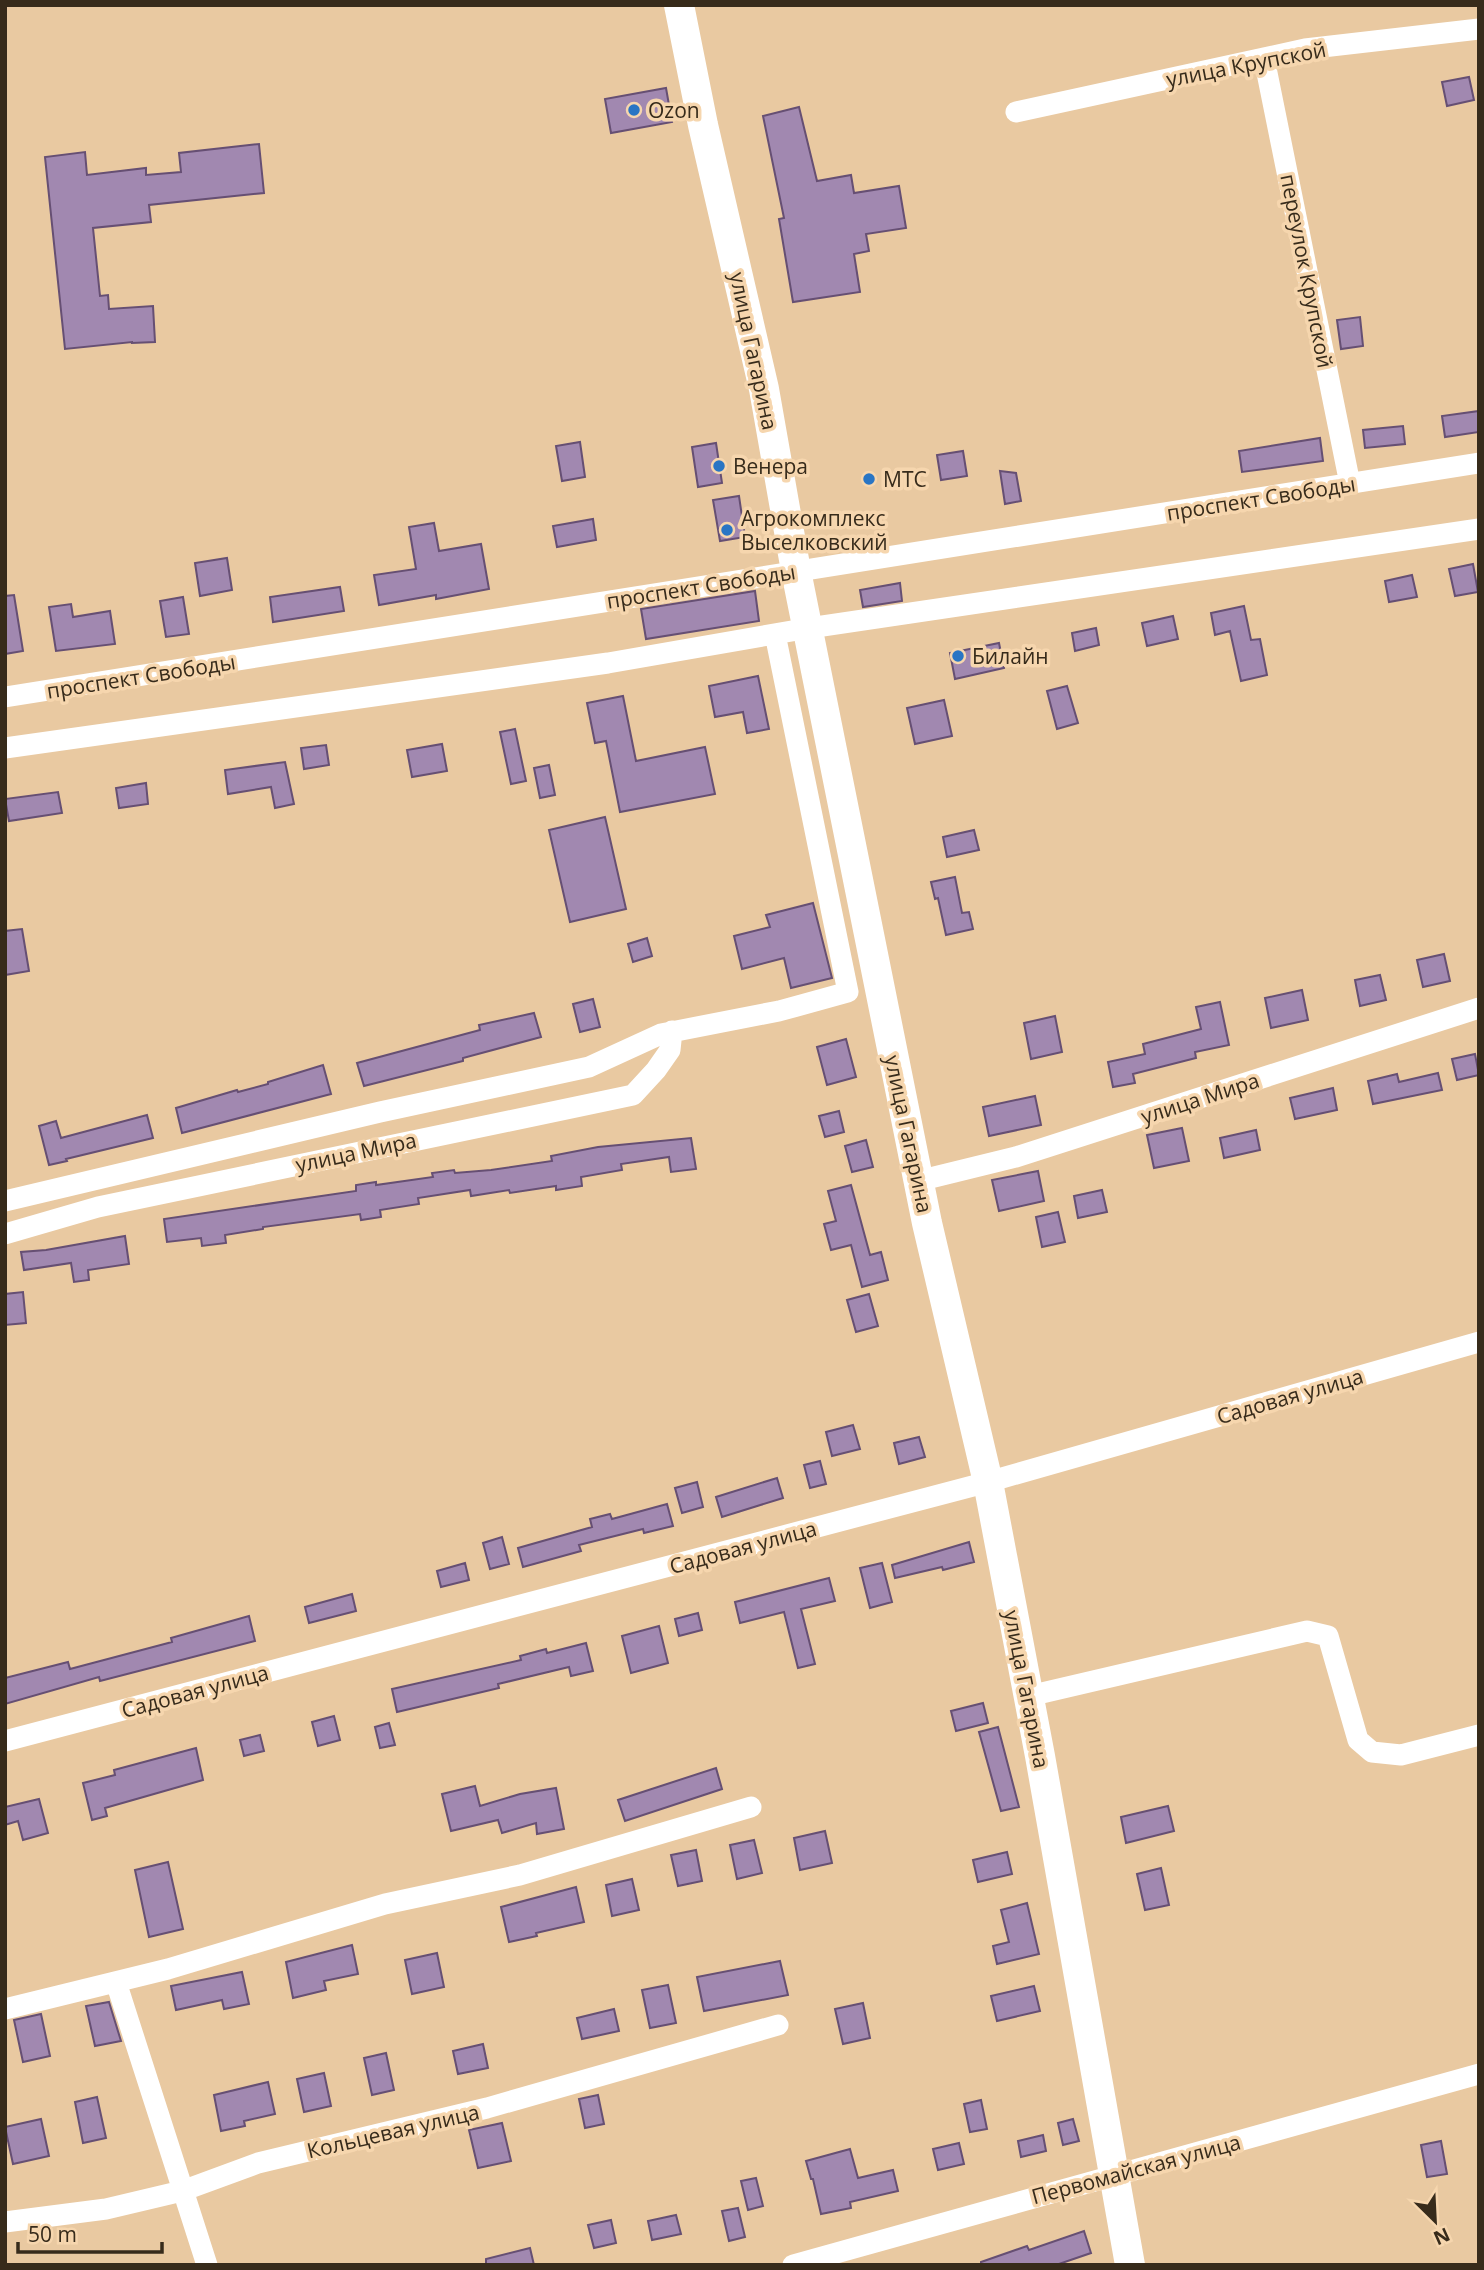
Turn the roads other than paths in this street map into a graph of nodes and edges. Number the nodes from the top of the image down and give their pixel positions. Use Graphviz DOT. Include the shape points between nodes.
graph roads {
  1 [pos="679,5"];
  2 [pos="1479,29"];
  3 [pos="1264,58"];
  4 [pos="1016,112"];
  5 [pos="1479,463"];
  6 [pos="1350,484"];
  7 [pos="1479,529"];
  8 [pos="796,571"];
  9 [pos="809,628"];
  10 [pos="775,634"];
  11 [pos="5,697"];
  12 [pos="5,748"];
  13 [pos="1479,1008"];
  14 [pos="672,1031"];
  15 [pos="918,1181"];
  16 [pos="5,1201"];
  17 [pos="5,1234"];
  18 [pos="1479,1342"];
  19 [pos="988,1482"];
  20 [pos="1029,1696"];
  21 [pos="1479,1735"];
  22 [pos="5,1741"];
  23 [pos="751,1807"];
  24 [pos="116,1982"];
  25 [pos="5,2009"];
  26 [pos="778,2025"];
  27 [pos="1479,2074"];
  28 [pos="1113,2174"];
  29 [pos="182,2191"];
  30 [pos="5,2222"];
  31 [pos="206,2265"];
  32 [pos="793,2265"];
  33 [pos="1130,2265"];
  1 -- 8 [label="main road, улица Гагарина" via="764,389"];
  2 -- 3 [label="street, улица Крупской"];
  3 -- 4 [label="street, улица Крупской"];
  3 -- 6 [label="street, переулок Крупской"];
  5 -- 6 [label="street, проспект Свободы"];
  6 -- 8 [label="street, проспект Свободы"];
  7 -- 9 [label="street"];
  8 -- 9 [label="main road, улица Гагарина"];
  8 -- 11 [label="street, проспект Свободы"];
  9 -- 10 [label="street"];
  9 -- 15 [label="main road, улица Гагарина"];
  10 -- 12 [label="street" via="608,663"];
  10 -- 14 [label="street, улица Мира" via="848,992 779,1011"];
  13 -- 15 [label="street, улица Мира" via="1016,1157"];
  14 -- 16 [label="street, улица Мира" via="589,1067"];
  14 -- 17 [label="street, улица Мира" via="670,1050 633,1095 98,1208"];
  15 -- 19 [label="main road, улица Гагарина"];
  18 -- 19 [label="street, Садовая улица"];
  19 -- 20 [label="main road, улица Гагарина"];
  19 -- 22 [label="street, Садовая улица"];
  20 -- 21 [label="street" via="1307,1631 1328,1636 1358,1740 1372,1752 1401,1755"];
  20 -- 28 [label="main road, улица Гагарина"];
  23 -- 24 [label="street" via="520,1875 385,1904"];
  24 -- 25 [label="street"];
  24 -- 29 [label="street"];
  26 -- 29 [label="street, Кольцевая улица" via="487,2108 258,2163"];
  27 -- 28 [label="street, Первомайская улица"];
  28 -- 32 [label="street, Первомайская улица"];
  28 -- 33 [label="main road, улица Гагарина"];
  29 -- 30 [label="street, Кольцевая улица" via="106,2209"];
  29 -- 31 [label="street"];
}
